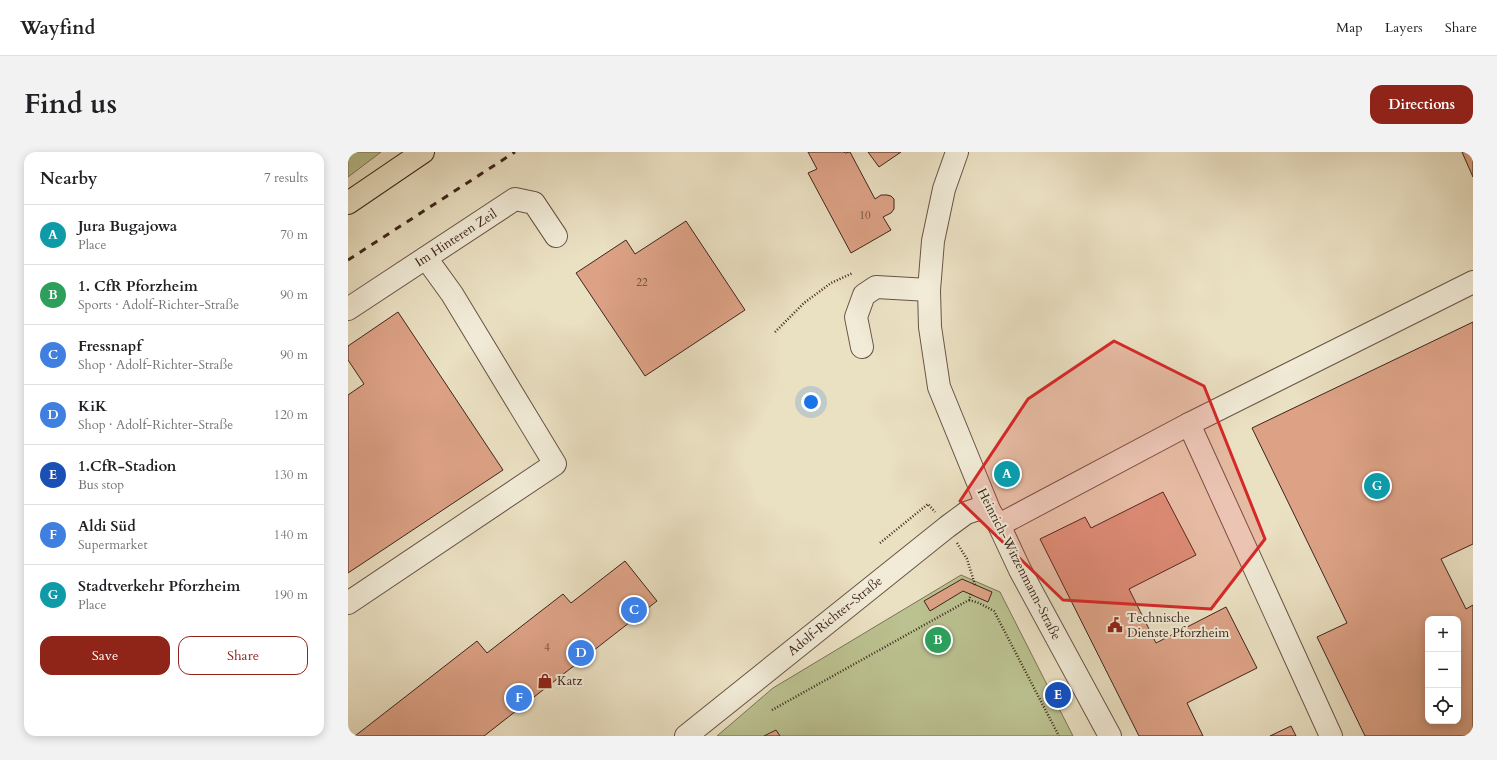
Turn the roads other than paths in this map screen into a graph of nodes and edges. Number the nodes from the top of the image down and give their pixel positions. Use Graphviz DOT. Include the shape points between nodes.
graph roads {
  1 [pos="424,152"];
  2 [pos="957,152"];
  3 [pos="348,203"];
  4 [pos="556,236"];
  5 [pos="426,258"];
  6 [pos="1473,282"];
  7 [pos="929,290"];
  8 [pos="348,310"];
  9 [pos="862,347"];
  10 [pos="1189,424"];
  11 [pos="995,519"];
  12 [pos="348,603"];
  13 [pos="686,736"];
  14 [pos="1110,736"];
  15 [pos="1331,736"];
  1 -- 3 [label="main road"];
  2 -- 7 [label="street, Heinrich-Witzenmann-Straße" via="944,189 933,241"];
  4 -- 5 [label="street, Im Hinteren Zeil" via="534,203 515,199"];
  5 -- 8 [label="street, Im Hinteren Zeil"];
  5 -- 12 [label="street" via="452,294 555,464"];
  6 -- 10 [label="street"];
  7 -- 9 [label="street" via="876,287 864,295 856,317"];
  7 -- 11 [label="street, Heinrich-Witzenmann-Straße" via="930,327 939,387"];
  10 -- 11 [label="street"];
  10 -- 15 [label="street"];
  11 -- 13 [label="street, Adolf-Richter-Straße" via="978,509 966,513"];
  11 -- 14 [label="street, Heinrich-Witzenmann-Straße"];
}
